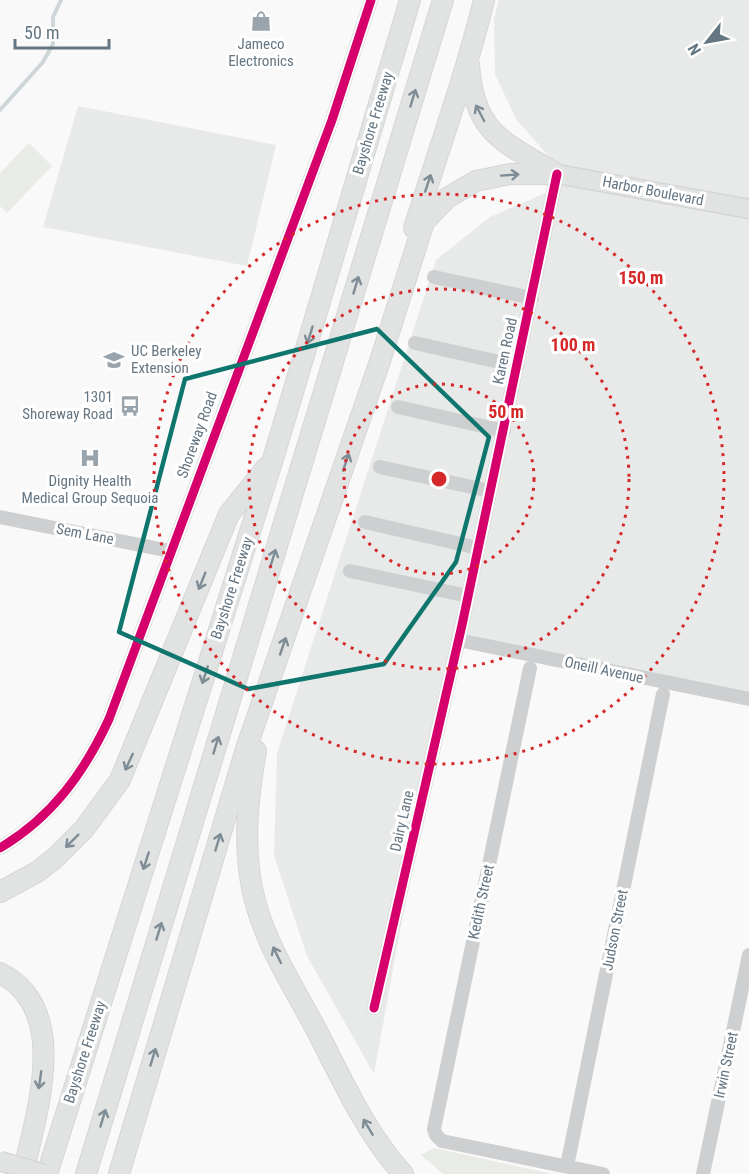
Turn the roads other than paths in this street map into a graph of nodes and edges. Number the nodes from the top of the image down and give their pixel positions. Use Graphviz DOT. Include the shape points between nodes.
graph roads {
  1 [pos="371,0"];
  2 [pos="410,0"];
  3 [pos="443,0"];
  4 [pos="484,0"];
  5 [pos="469,62"];
  6 [pos="557,174"];
  7 [pos="749,209"];
  8 [pos="434,277"];
  9 [pos="532,298"];
  10 [pos="415,343"];
  11 [pos="381,361"];
  12 [pos="518,366"];
  13 [pos="398,407"];
  14 [pos="504,431"];
  15 [pos="273,459"];
  16 [pos="380,467"];
  17 [pos="490,491"];
  18 [pos="0,517"];
  19 [pos="365,522"];
  20 [pos="478,548"];
  21 [pos="170,551"];
  22 [pos="350,571"];
  23 [pos="468,596"];
  24 [pos="459,640"];
  25 [pos="530,668"];
  26 [pos="663,694"];
  27 [pos="749,699"];
  28 [pos="264,702"];
  29 [pos="0,848"];
  30 [pos="0,892"];
  31 [pos="749,955"];
  32 [pos="0,973"];
  33 [pos="374,1008"];
  34 [pos="0,1161"];
  35 [pos="567,1166"];
  36 [pos="23,1174"];
  37 [pos="45,1174"];
  38 [pos="86,1174"];
  39 [pos="119,1174"];
  40 [pos="403,1174"];
  41 [pos="603,1174"];
  42 [pos="703,1174"];
  1 -- 21 [label="street, Shoreway Road" via="328,131"];
  2 -- 15 [label="highway, Bayshore Freeway, one-way"];
  38 -- 3 [label="highway, Bayshore Freeway, one-way"];
  4 -- 5 [label="highway"];
  6 -- 5 [label="highway, one-way" via="519,153 492,131 474,102"];
  11 -- 5 [label="highway, one-way" via="395,286"];
  6 -- 7 [label="main road, Harbor Boulevard"];
  6 -- 9 [label="street, Karen Road"];
  11 -- 6 [label="highway, one-way" via="418,237 435,209 476,181 510,174"];
  8 -- 9 [label="street"];
  9 -- 12 [label="street, Karen Road"];
  10 -- 12 [label="street"];
  28 -- 11 [label="highway, one-way"];
  12 -- 14 [label="street, Karen Road"];
  13 -- 14 [label="street"];
  14 -- 17 [label="street, Karen Road"];
  15 -- 30 [label="highway, one-way" via="229,514 120,780 84,829 55,858"];
  15 -- 37 [label="highway, Bayshore Freeway, one-way"];
  16 -- 17 [label="street"];
  17 -- 20 [label="street, Karen Road"];
  18 -- 21 [label="street, Sem Lane"];
  19 -- 20 [label="street"];
  20 -- 23 [label="street, Karen Road"];
  21 -- 29 [label="street, Shoreway Road" via="109,719 93,752 73,784 44,817"];
  22 -- 23 [label="street"];
  23 -- 24 [label="street, Karen Road"];
  24 -- 27 [label="street, Oneill Avenue"];
  24 -- 33 [label="street, Dairy Lane"];
  25 -- 35 [label="street, Kedith Street" via="435,1135 442,1141"];
  26 -- 35 [label="street, Judson Street"];
  39 -- 28 [label="highway, one-way" via="246,749"];
  40 -- 28 [label="highway, one-way" via="356,1106 281,963 256,905 247,818"];
  31 -- 42 [label="street, Irwin Street"];
  32 -- 36 [label="highway, one-way" via="25,992 35,1006 44,1040 40,1086"];
  34 -- 37 [label="main road, bridge"];
  35 -- 41 [label="street"];
}
